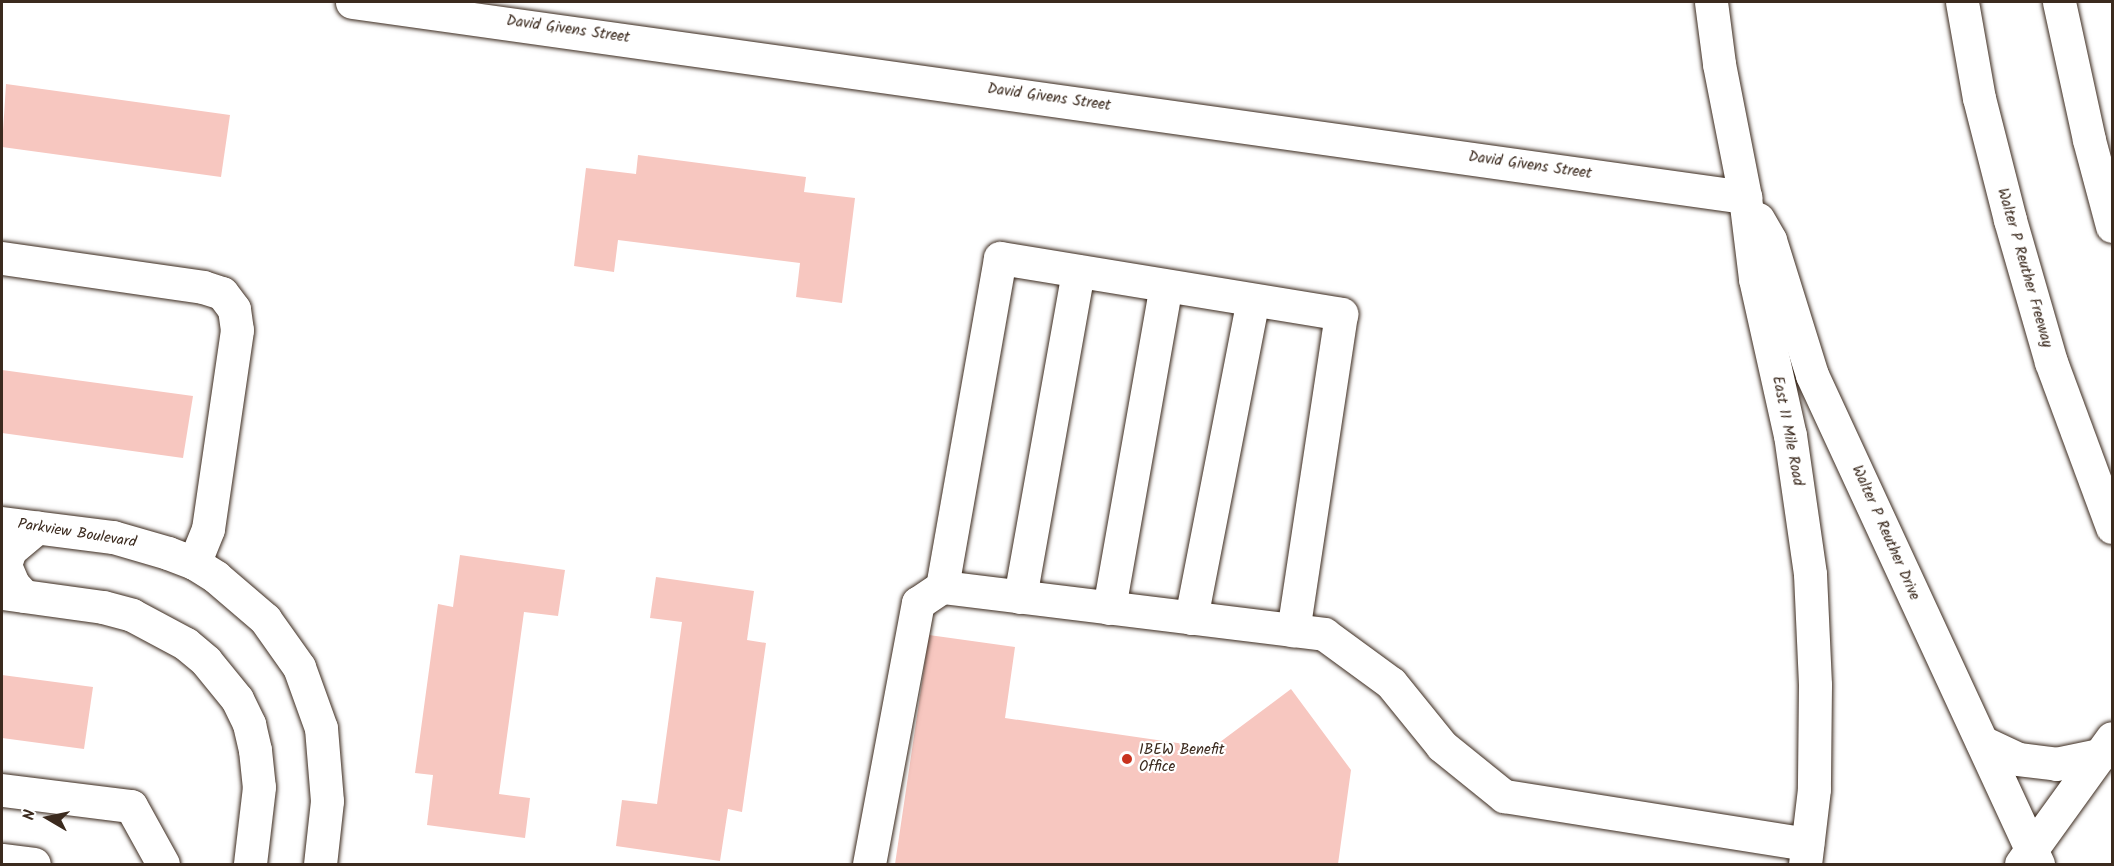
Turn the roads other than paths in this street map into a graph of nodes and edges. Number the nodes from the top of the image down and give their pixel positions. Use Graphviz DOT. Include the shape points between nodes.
graph roads {
  1 [pos="352,2"];
  2 [pos="1711,2"];
  3 [pos="1962,2"];
  4 [pos="2059,2"];
  5 [pos="1745,197"];
  6 [pos="2112,226"];
  7 [pos="2,258"];
  8 [pos="1078,271"];
  9 [pos="1166,286"];
  10 [pos="1253,300"];
  11 [pos="2,522"];
  12 [pos="37,527"];
  13 [pos="2112,527"];
  14 [pos="194,563"];
  15 [pos="942,587"];
  16 [pos="13,594"];
  17 [pos="1020,597"];
  18 [pos="1109,608"];
  19 [pos="1191,618"];
  20 [pos="1293,630"];
  21 [pos="1982,742"];
  22 [pos="2108,746"];
  23 [pos="2,790"];
  24 [pos="1806,854"];
  25 [pos="2,860"];
  26 [pos="2030,860"];
  27 [pos="34,864"];
  28 [pos="163,864"];
  29 [pos="249,864"];
  30 [pos="320,864"];
  31 [pos="869,864"];
  1 -- 5 [label="main road, David Givens Street"];
  2 -- 5 [label="main road, East 11 Mile Road"];
  3 -- 13 [label="main road, Walter P Reuther Freeway" via="1979,98 2010,220 2051,362"];
  4 -- 6 [label="main road"];
  5 -- 21 [label="main road, Walter P Reuther Drive" via="1770,240 1812,375"];
  5 -- 24 [label="main road, East 11 Mile Road" via="1755,279 1790,435 1810,574 1814,789"];
  7 -- 14 [label="main road" via="203,287 222,293 234,309 237,330 208,529"];
  8 -- 9 [label="main road"];
  8 -- 15 [label="main road" via="1000,258"];
  8 -- 17 [label="main road"];
  9 -- 10 [label="main road"];
  9 -- 18 [label="main road"];
  10 -- 19 [label="main road"];
  10 -- 20 [label="main road" via="1341,314"];
  11 -- 12 [label="main road, Parkview Boulevard"];
  12 -- 14 [label="main road, Parkview Boulevard" via="129,540"];
  12 -- 16 [label="main road" via="10,550 5,565"];
  14 -- 30 [label="main road, Parkview Boulevard" via="232,588 265,619 299,667 312,697 326,764 327,801"];
  15 -- 17 [label="main road"];
  15 -- 31 [label="main road" via="918,603"];
  16 -- 29 [label="main road" via="132,615 186,644 222,678 249,724 255,750 259,787"];
  17 -- 18 [label="main road"];
  18 -- 19 [label="main road"];
  19 -- 20 [label="main road"];
  20 -- 24 [label="main road" via="1324,634 1391,683 1442,746 1504,796"];
  21 -- 22 [label="main road" via="2018,759 2056,764"];
  21 -- 26 [label="main road, Walter P Reuther Drive"];
  22 -- 26 [label="main road"];
  23 -- 28 [label="main road" via="131,806"];
  25 -- 27 [label="main road"];
}
